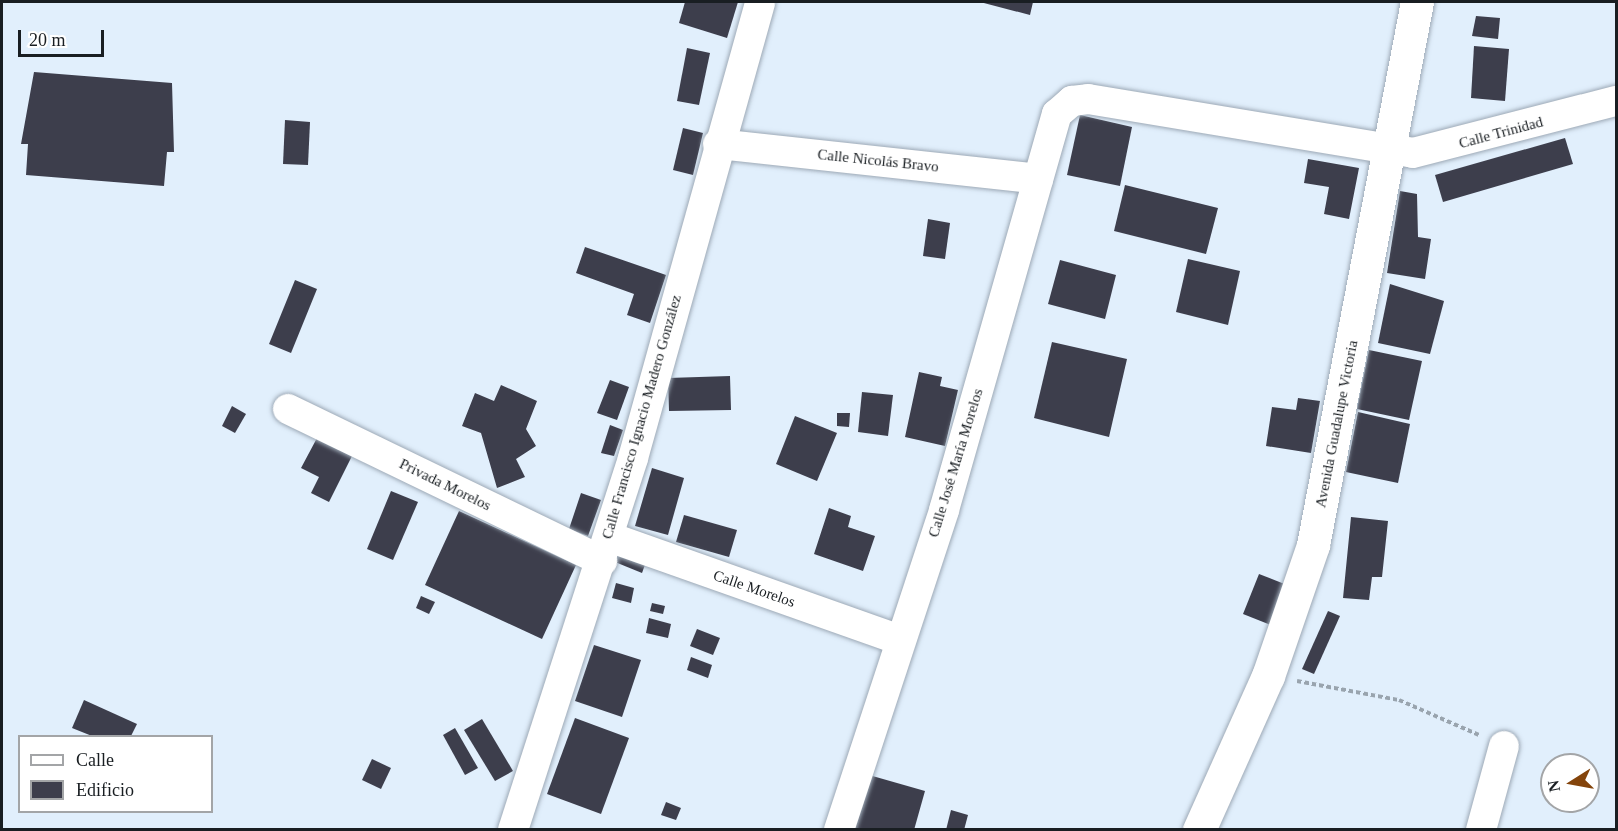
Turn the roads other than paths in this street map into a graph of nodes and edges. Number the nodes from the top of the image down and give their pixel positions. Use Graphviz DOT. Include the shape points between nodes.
graph roads {
  1 [pos="760,2"];
  2 [pos="1417,2"];
  3 [pos="1617,101"];
  4 [pos="718,144"];
  5 [pos="1384,152"];
  6 [pos="1038,179"];
  7 [pos="288,409"];
  8 [pos="605,549"];
  9 [pos="900,640"];
  10 [pos="1504,746"];
  11 [pos="513,830"];
  12 [pos="839,830"];
  13 [pos="1198,830"];
  14 [pos="1480,830"];
  1 -- 4 [label="street, Calle Francisco Ignacio Madero González"];
  2 -- 5 [label="street, Avenida Guadalupe Victoria"];
  3 -- 5 [label="street, Calle Trinidad" via="1457,146"];
  4 -- 6 [label="street, Calle Nicolás Bravo"];
  4 -- 8 [label="street, Calle Francisco Ignacio Madero González"];
  5 -- 6 [label="street, Calle José María Morelos" via="1072,101 1057,114"];
  5 -- 13 [label="street, Avenida Guadalupe Victoria" via="1346,392 1313,545 1268,676"];
  6 -- 9 [label="street, Calle José María Morelos" via="944,510"];
  7 -- 8 [label="street, Privada Morelos"];
  8 -- 9 [label="street, Calle Morelos"];
  8 -- 11 [label="street, Calle Francisco Ignacio Madero González"];
  9 -- 12 [label="street, Calle José María Morelos"];
  10 -- 14 [label="street"];
}
